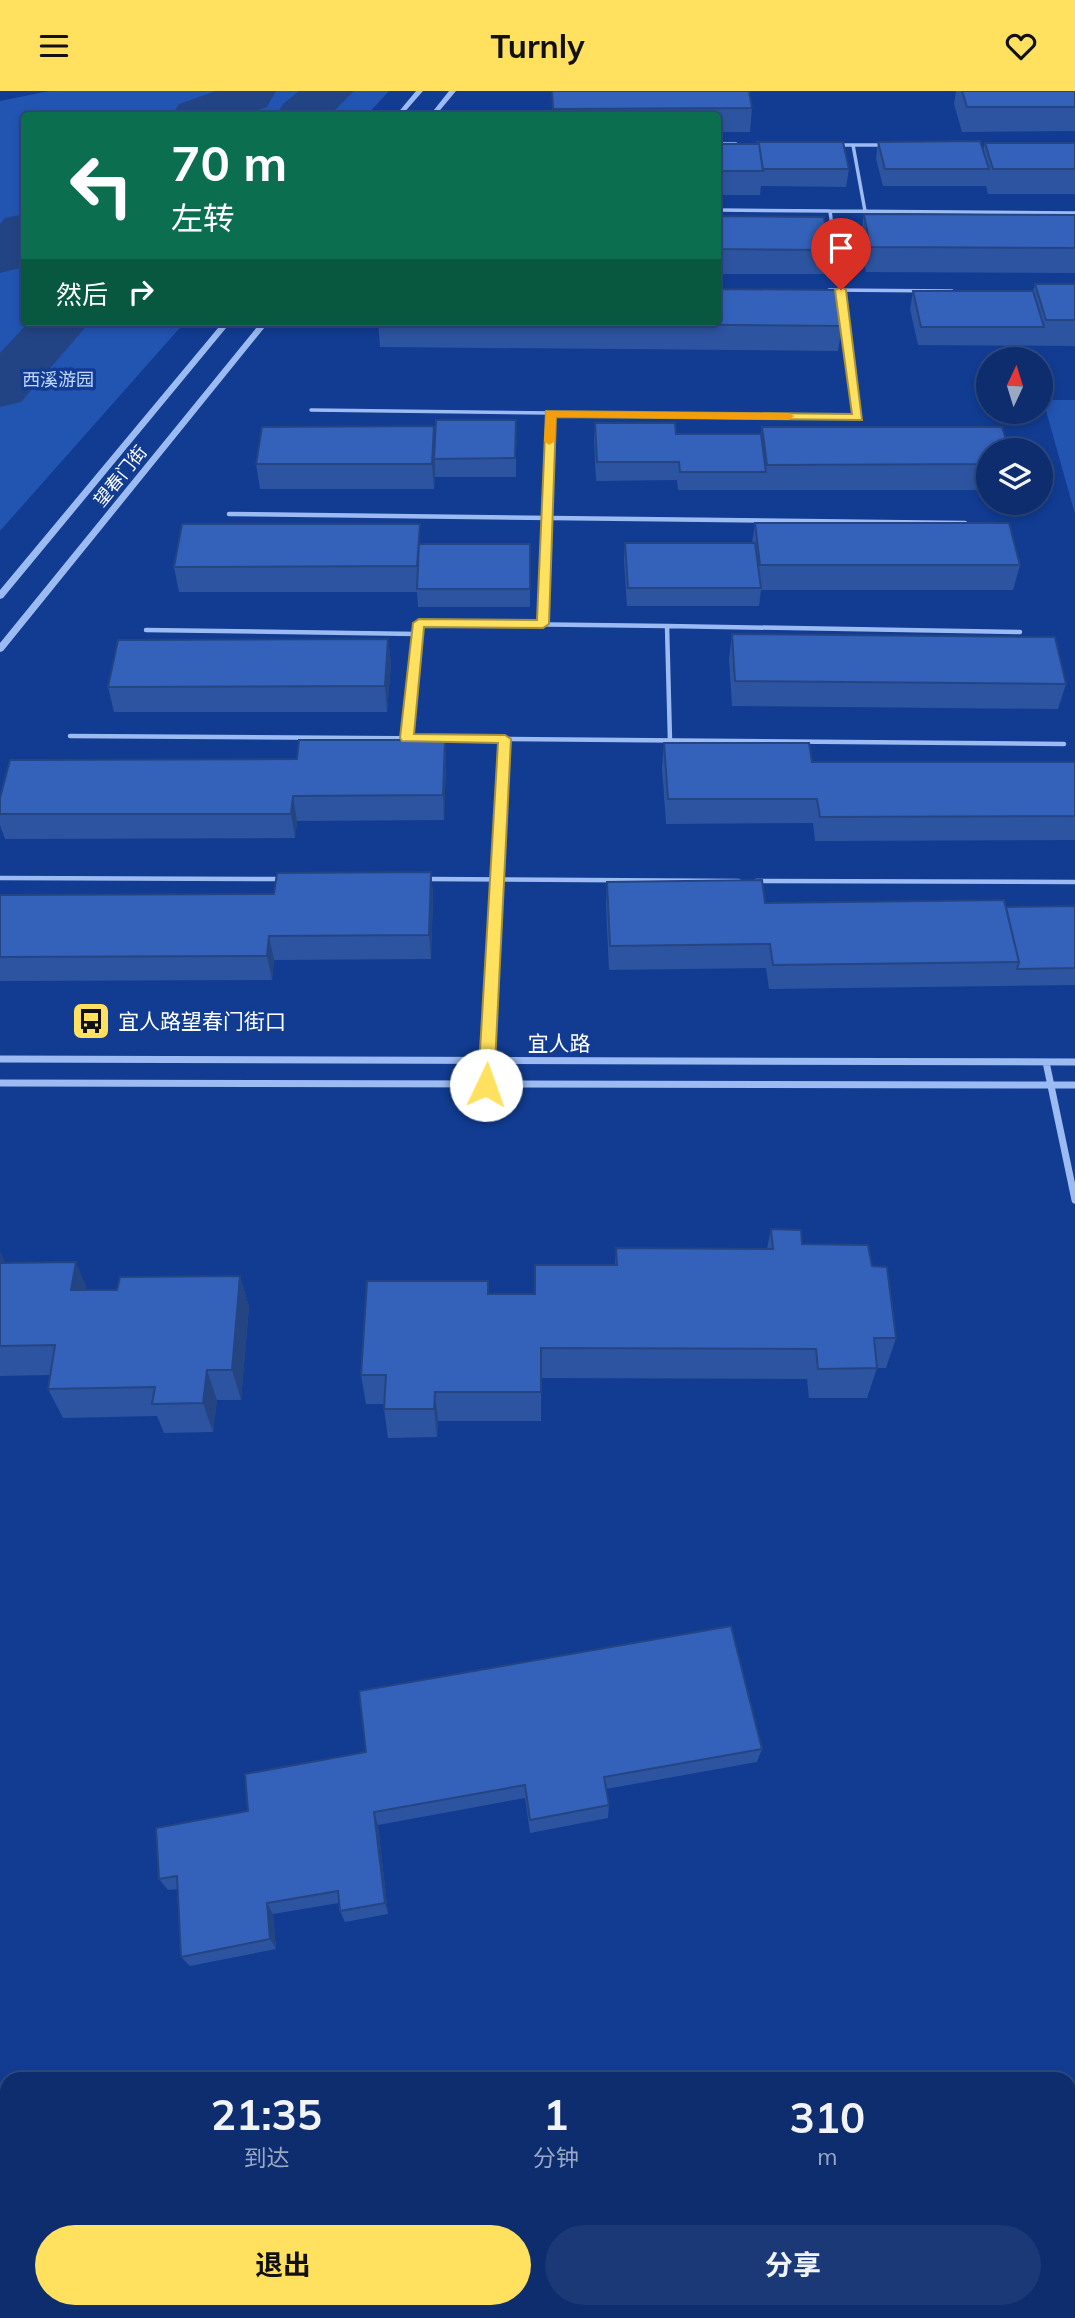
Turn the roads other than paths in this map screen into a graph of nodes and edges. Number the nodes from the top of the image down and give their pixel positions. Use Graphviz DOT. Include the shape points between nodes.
graph roads {
  1 [pos="420,91"];
  2 [pos="453,91"];
  3 [pos="402,112"];
  4 [pos="436,112"];
  5 [pos="721,144"];
  6 [pos="745,144"];
  7 [pos="826,145"];
  8 [pos="853,145"];
  9 [pos="895,145"];
  10 [pos="721,210"];
  11 [pos="830,211"];
  12 [pos="865,211"];
  13 [pos="1075,213"];
  14 [pos="827,290"];
  15 [pos="841,290"];
  16 [pos="965,291"];
  17 [pos="225,326"];
  18 [pos="262,326"];
  19 [pos="311,410"];
  20 [pos="550,414"];
  21 [pos="229,514"];
  22 [pos="547,518"];
  23 [pos="965,523"];
  24 [pos="0,596"];
  25 [pos="543,624"];
  26 [pos="667,626"];
  27 [pos="146,631"];
  28 [pos="1020,632"];
  29 [pos="417,634"];
  30 [pos="0,649"];
  31 [pos="70,736"];
  32 [pos="407,738"];
  33 [pos="505,739"];
  34 [pos="670,741"];
  35 [pos="1064,744"];
  36 [pos="0,878"];
  37 [pos="290,879"];
  38 [pos="414,879"];
  39 [pos="497,880"];
  40 [pos="1075,882"];
  41 [pos="0,1059"];
  42 [pos="488,1060"];
  43 [pos="1046,1062"];
  44 [pos="1075,1062"];
  45 [pos="0,1083"];
  46 [pos="1050,1084"];
  47 [pos="1075,1084"];
  48 [pos="486,1085"];
  49 [pos="1075,1200"];
  1 -- 3 [label="street"];
  2 -- 4 [label="street"];
  5 -- 6 [label="lane"];
  7 -- 8 [label="lane"];
  8 -- 9 [label="lane"];
  8 -- 12 [label="lane"];
  10 -- 11 [label="lane"];
  11 -- 12 [label="lane"];
  11 -- 15 [label="lane"];
  12 -- 13 [label="lane"];
  14 -- 15 [label="lane"];
  15 -- 16 [label="lane"];
  15 -- 20 [label="lane" via="858,417"];
  17 -- 24 [label="street, 望春门街"];
  18 -- 30 [label="street, 望春门街"];
  19 -- 20 [label="lane"];
  20 -- 22 [label="lane"];
  21 -- 22 [label="lane"];
  22 -- 23 [label="lane"];
  22 -- 25 [label="lane"];
  25 -- 26 [label="lane"];
  25 -- 29 [label="lane" via="419,623"];
  26 -- 28 [label="lane"];
  26 -- 34 [label="lane"];
  27 -- 29 [label="lane"];
  29 -- 32 [label="lane"];
  31 -- 32 [label="lane"];
  32 -- 33 [label="lane"];
  33 -- 34 [label="lane"];
  33 -- 39 [label="lane"];
  34 -- 35 [label="lane"];
  36 -- 37 [label="lane"];
  38 -- 39 [label="lane"];
  39 -- 40 [label="lane"];
  39 -- 42 [label="lane"];
  41 -- 42 [label="street, 宜人路"];
  42 -- 43 [label="street, 宜人路"];
  42 -- 48 [label="lane"];
  43 -- 44 [label="street, 宜人路"];
  43 -- 46 [label="street"];
  45 -- 48 [label="street, 宜人路"];
  46 -- 47 [label="street, 宜人路"];
  46 -- 48 [label="street, 宜人路"];
  46 -- 49 [label="street"];
}
